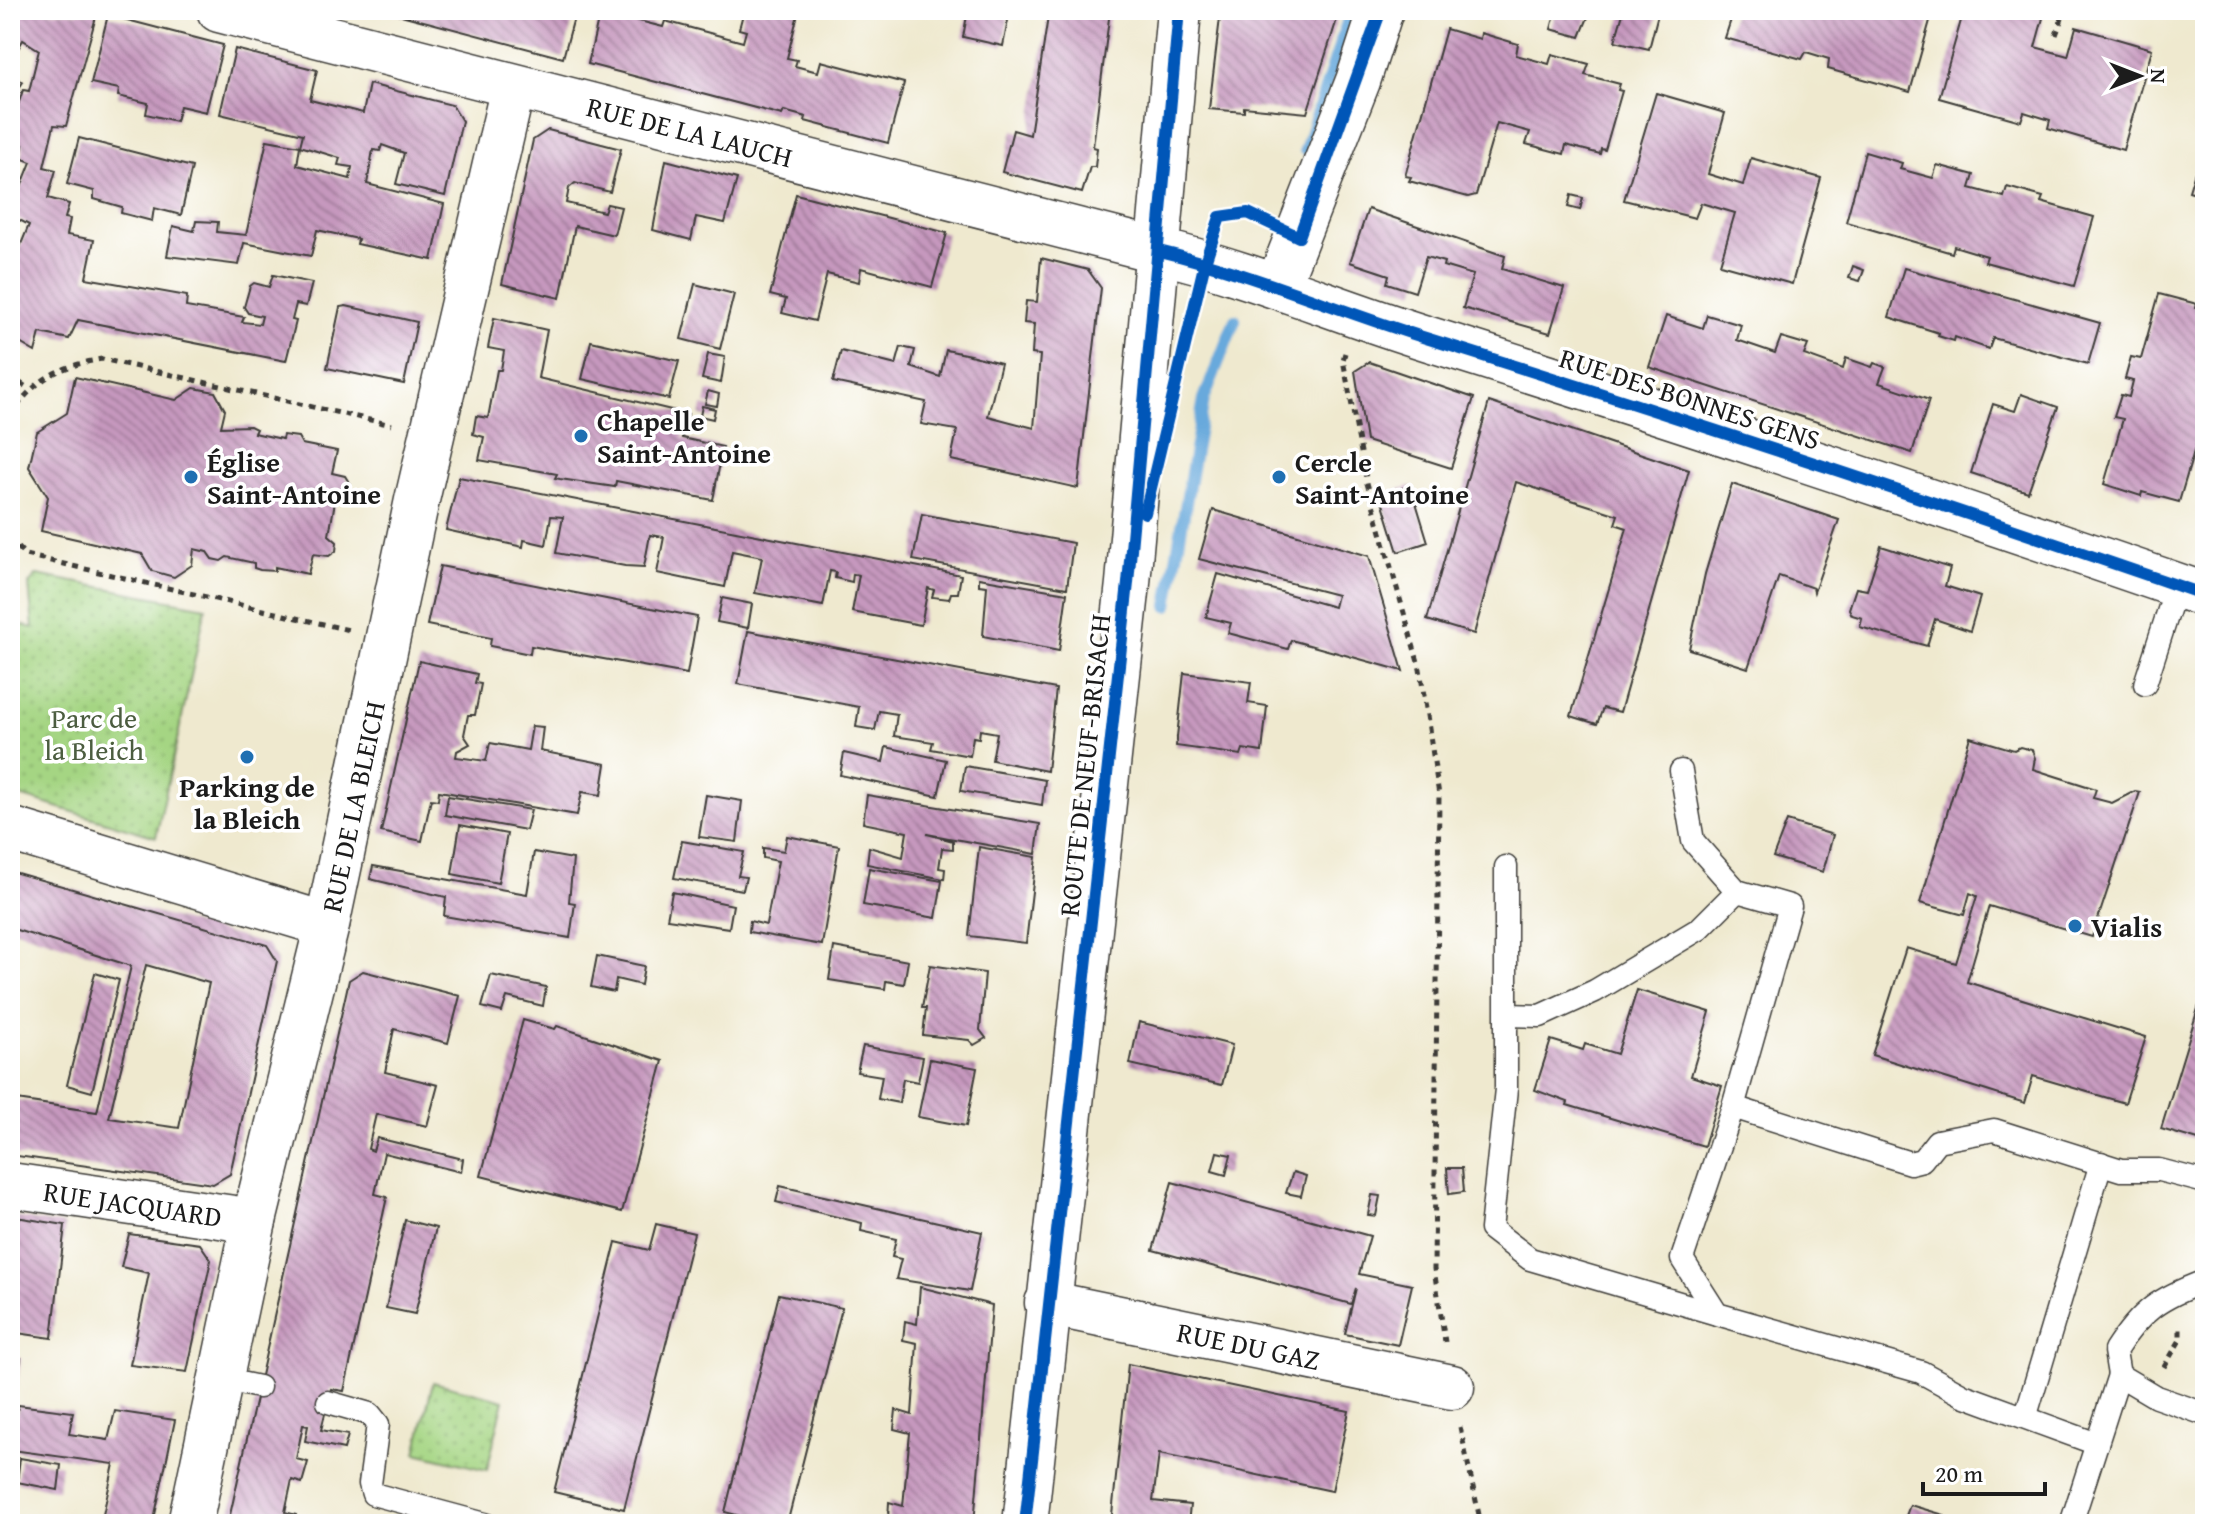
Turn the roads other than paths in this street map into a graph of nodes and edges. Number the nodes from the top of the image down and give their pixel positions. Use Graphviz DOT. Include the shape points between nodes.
graph roads {
  1 [pos="219,10"];
  2 [pos="1179,10"];
  3 [pos="1381,10"];
  4 [pos="513,87"];
  5 [pos="1159,251"];
  6 [pos="1278,285"];
  7 [pos="2191,590"];
  8 [pos="2145,684"];
  9 [pos="1681,771"];
  10 [pos="10,829"];
  11 [pos="1506,867"];
  12 [pos="1737,891"];
  13 [pos="327,925"];
  14 [pos="1507,1015"];
  15 [pos="1733,1107"];
  16 [pos="2101,1163"];
  17 [pos="2205,1182"];
  18 [pos="10,1185"];
  19 [pos="254,1221"];
  20 [pos="2194,1285"];
  21 [pos="1047,1303"];
  22 [pos="1717,1314"];
  23 [pos="2119,1375"];
  24 [pos="1452,1387"];
  25 [pos="328,1402"];
  26 [pos="2205,1414"];
  27 [pos="2026,1415"];
  28 [pos="2097,1444"];
  29 [pos="190,1524"];
  30 [pos="485,1524"];
  31 [pos="1025,1524"];
  32 [pos="2071,1524"];
  1 -- 4 [label="street, RUE DE LA LAUCH"];
  2 -- 5 [label="street, ROUTE DE NEUF-BRISACH"];
  3 -- 6 [label="street"];
  4 -- 5 [label="street, RUE DE LA LAUCH"];
  4 -- 13 [label="street, RUE DE LA BLEICH"];
  5 -- 6 [label="street, RUE DES BONNES GENS"];
  5 -- 21 [label="street, ROUTE DE NEUF-BRISACH" via="1128,583"];
  6 -- 7 [label="street, RUE DES BONNES GENS" via="1357,317 1658,411"];
  7 -- 8 [label="lane"];
  9 -- 12 [label="lane" via="1693,841"];
  10 -- 13 [label="street"];
  11 -- 14 [label="lane"];
  12 -- 14 [label="lane" via="1699,929 1595,991 1540,1016"];
  12 -- 15 [label="lane" via="1790,906"];
  13 -- 19 [label="street, RUE DE LA BLEICH"];
  14 -- 22 [label="lane" via="1506,1089 1491,1229 1530,1259"];
  15 -- 16 [label="lane" via="1910,1163 1922,1160 1937,1141 1994,1130"];
  15 -- 22 [label="lane" via="1682,1259"];
  16 -- 17 [label="lane"];
  16 -- 27 [label="lane"];
  18 -- 19 [label="street, RUE JACQUARD"];
  19 -- 29 [label="street, RUE DE LA BLEICH" via="240,1383"];
  20 -- 23 [label="lane" via="2151,1305 2132,1324 2115,1351"];
  21 -- 24 [label="street, RUE DU GAZ"];
  21 -- 31 [label="street, ROUTE DE NEUF-BRISACH"];
  22 -- 27 [label="lane" via="1921,1372 1963,1395"];
  23 -- 26 [label="lane" via="2156,1397"];
  23 -- 28 [label="lane"];
  25 -- 30 [label="lane" via="370,1414 378,1424 373,1494"];
  27 -- 28 [label="lane"];
  28 -- 32 [label="lane"];
}
